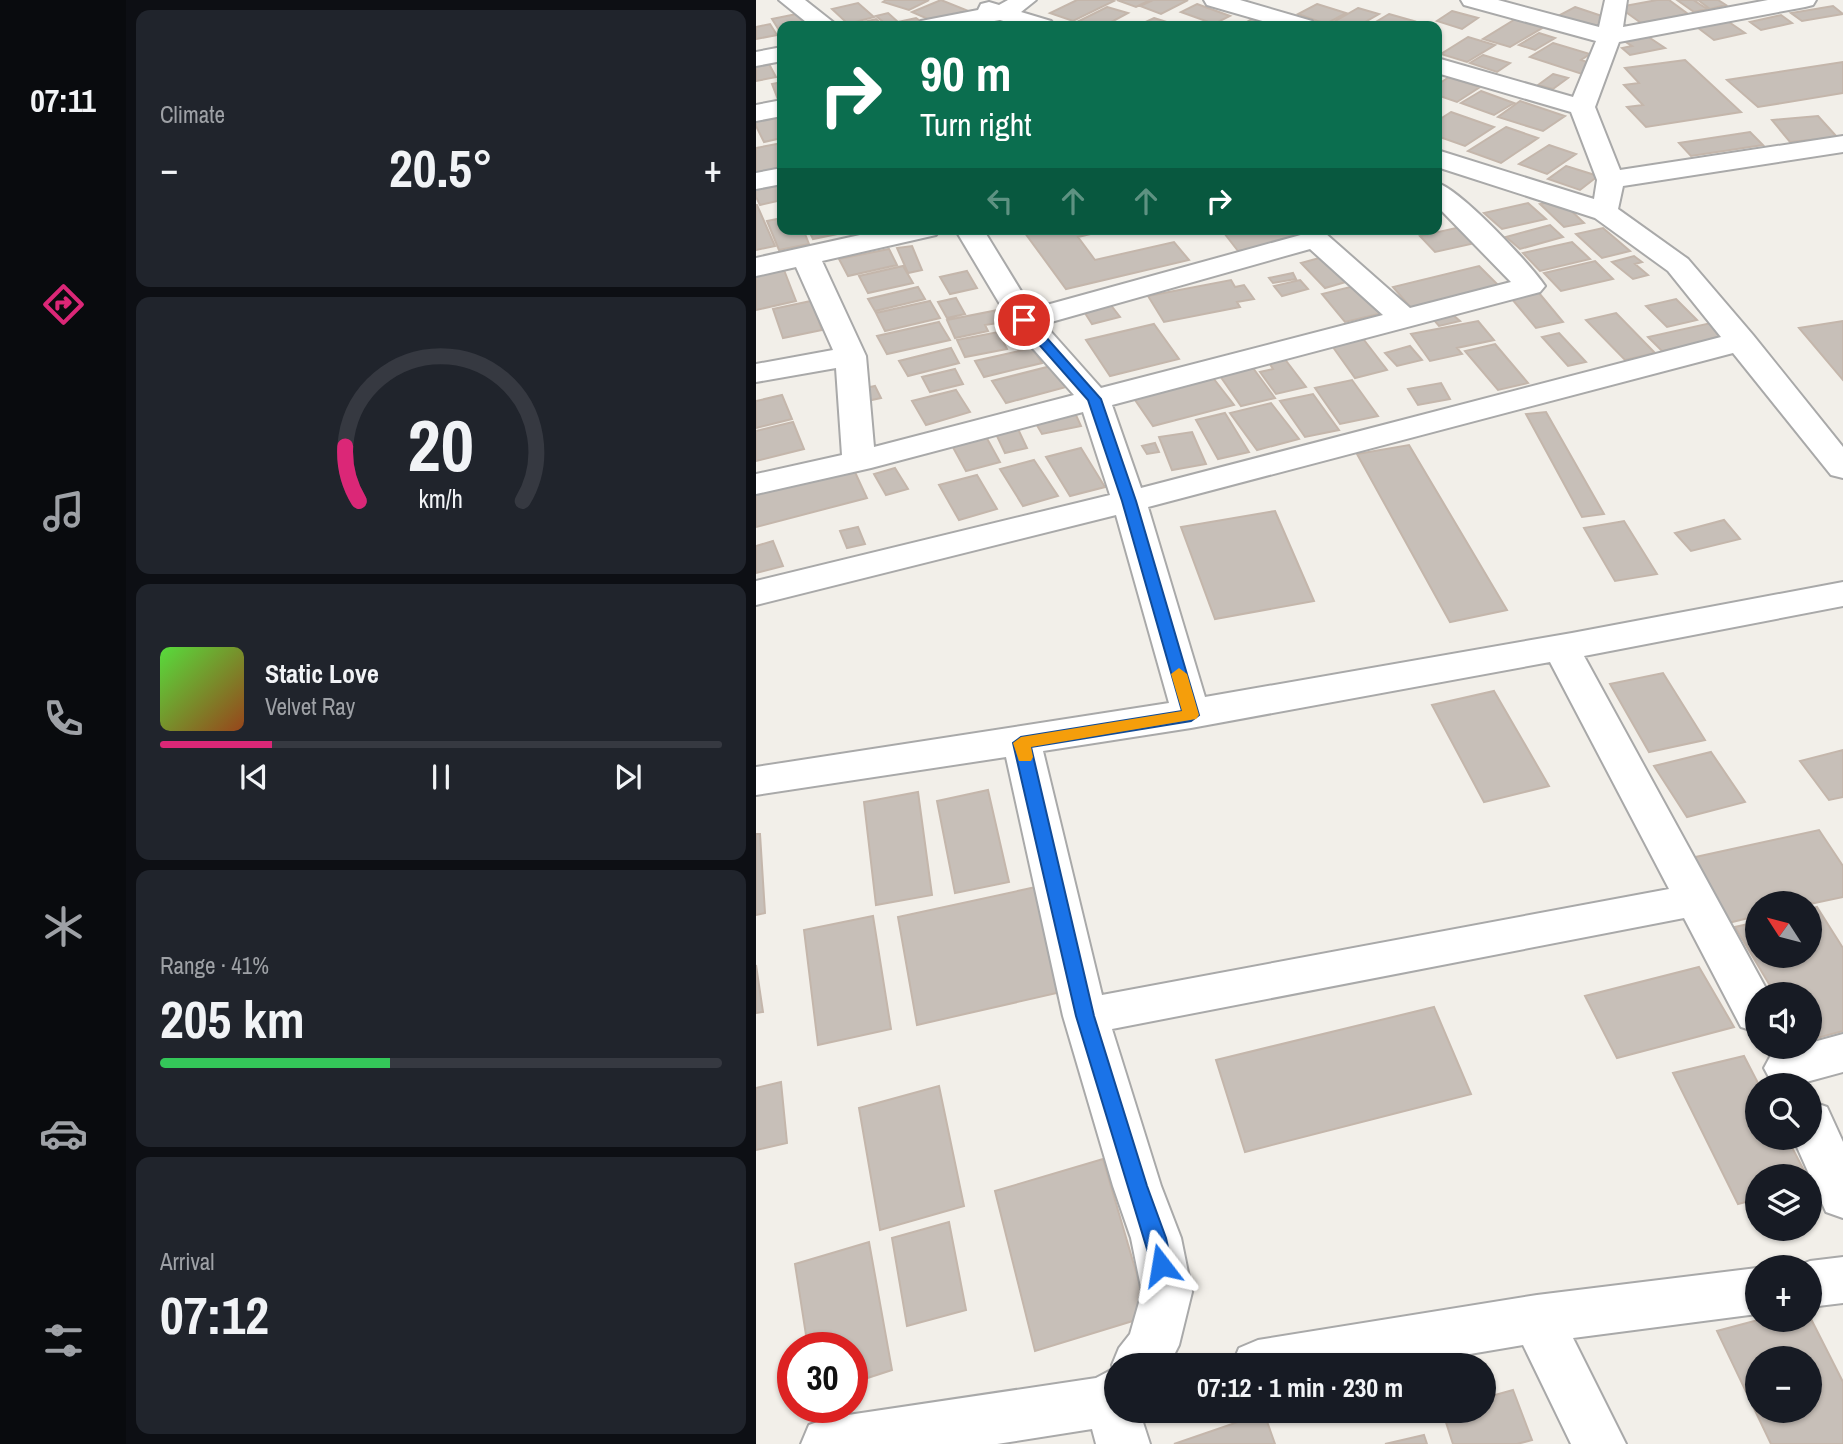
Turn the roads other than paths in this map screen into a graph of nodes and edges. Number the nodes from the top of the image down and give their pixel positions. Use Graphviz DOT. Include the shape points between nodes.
graph roads {
  1 [pos="790,0"];
  2 [pos="960,0"];
  3 [pos="1025,0"];
  4 [pos="1215,0"];
  5 [pos="1472,0"];
  6 [pos="1616,0"];
  7 [pos="1805,0"];
  8 [pos="1254,5"];
  9 [pos="1002,13"];
  10 [pos="819,21"];
  11 [pos="957,21"];
  12 [pos="1028,21"];
  13 [pos="1226,21"];
  14 [pos="1292,21"];
  15 [pos="1609,37"];
  16 [pos="777,55"];
  17 [pos="756,59"];
  18 [pos="1442,66"];
  19 [pos="1582,107"];
  20 [pos="777,109"];
  21 [pos="756,113"];
  22 [pos="1843,144"];
  23 [pos="1442,160"];
  24 [pos="777,177"];
  25 [pos="1610,180"];
  26 [pos="756,181"];
  27 [pos="1442,196"];
  28 [pos="1605,212"];
  29 [pos="899,235"];
  30 [pos="973,235"];
  31 [pos="1308,235"];
  32 [pos="1312,235"];
  33 [pos="805,256"];
  34 [pos="756,267"];
  35 [pos="1403,317"];
  36 [pos="1024,320"];
  37 [pos="1742,341"];
  38 [pos="851,356"];
  39 [pos="756,373"];
  40 [pos="1094,399"];
  41 [pos="859,461"];
  42 [pos="1843,468"];
  43 [pos="756,484"];
  44 [pos="1129,501"];
  45 [pos="756,593"];
  46 [pos="1843,594"];
  47 [pos="1562,649"];
  48 [pos="1191,715"];
  49 [pos="1021,743"];
  50 [pos="756,781"];
  51 [pos="1694,900"];
  52 [pos="1745,992"];
  53 [pos="1085,1016"];
  54 [pos="1843,1053"];
  55 [pos="1785,1067"];
  56 [pos="1822,1149"];
  57 [pos="1843,1197"];
  58 [pos="1843,1280"];
  59 [pos="1822,1283"];
  60 [pos="1745,1293"];
  61 [pos="1537,1319"];
  62 [pos="1148,1353"];
  63 [pos="1331,1353"];
  64 [pos="1104,1403"];
  65 [pos="828,1444"];
  66 [pos="1599,1444"];
  1 -- 10 [label="street"];
  2 -- 9 [label="street"];
  3 -- 9 [label="street"];
  4 -- 8 [label="street"];
  5 -- 15 [label="street"];
  6 -- 15 [label="street"];
  7 -- 15 [label="street"];
  8 -- 13 [label="street"];
  8 -- 14 [label="street"];
  9 -- 11 [label="street"];
  9 -- 12 [label="street"];
  15 -- 19 [label="street"];
  16 -- 17 [label="street"];
  18 -- 19 [label="street"];
  19 -- 25 [label="street"];
  20 -- 21 [label="street"];
  22 -- 25 [label="street"];
  23 -- 28 [label="street"];
  24 -- 26 [label="street"];
  25 -- 28 [label="street"];
  27 -- 35 [label="street" via="1530,286"];
  28 -- 37 [label="street" via="1678,265"];
  29 -- 33 [label="street"];
  30 -- 36 [label="street"];
  31 -- 36 [label="street"];
  32 -- 35 [label="street"];
  33 -- 34 [label="street"];
  33 -- 38 [label="street"];
  35 -- 40 [label="street"];
  36 -- 40 [label="street"];
  37 -- 42 [label="street"];
  37 -- 44 [label="street"];
  38 -- 39 [label="street"];
  38 -- 41 [label="street"];
  40 -- 41 [label="street"];
  40 -- 44 [label="street"];
  41 -- 43 [label="street"];
  44 -- 45 [label="street"];
  44 -- 48 [label="street"];
  46 -- 47 [label="street"];
  47 -- 48 [label="street"];
  47 -- 51 [label="street"];
  48 -- 49 [label="street"];
  49 -- 50 [label="street"];
  49 -- 53 [label="street"];
  51 -- 52 [label="street"];
  51 -- 53 [label="street"];
  53 -- 62 [label="street" via="1156,1238 1167,1292"];
  54 -- 55 [label="street"];
  56 -- 57 [label="street"];
  58 -- 59 [label="street"];
  60 -- 61 [label="street"];
  61 -- 63 [label="street"];
  61 -- 66 [label="street"];
  64 -- 65 [label="street"];
}
